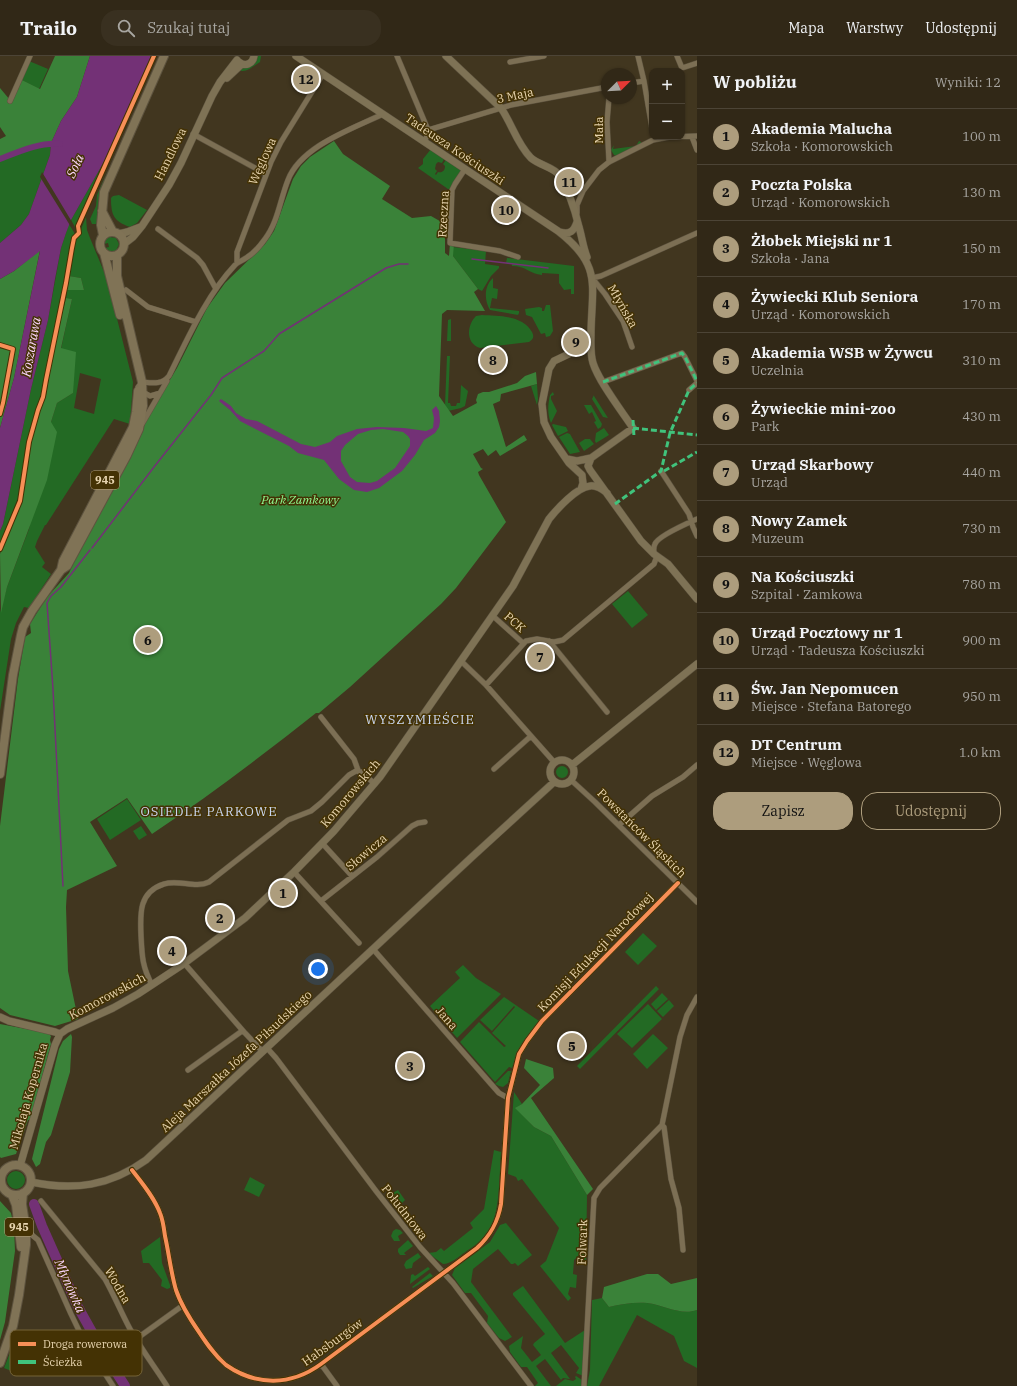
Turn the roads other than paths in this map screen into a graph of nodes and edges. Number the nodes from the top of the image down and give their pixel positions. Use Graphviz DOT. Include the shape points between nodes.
graph roads {
  1 [pos="30,56"];
  2 [pos="164,56"];
  3 [pos="254,56"];
  4 [pos="296,56"];
  5 [pos="397,56"];
  6 [pos="446,56"];
  7 [pos="544,56"];
  8 [pos="638,56"];
  9 [pos="678,56"];
  10 [pos="239,60"];
  11 [pos="510,62"];
  12 [pos="697,63"];
  13 [pos="323,74"];
  14 [pos="644,81"];
  15 [pos="637,82"];
  16 [pos="601,88"];
  17 [pos="10,100"];
  18 [pos="608,104"];
  19 [pos="501,108"];
  20 [pos="649,110"];
  21 [pos="383,114"];
  22 [pos="428,130"];
  23 [pos="193,134"];
  24 [pos="694,137"];
  25 [pos="651,140"];
  26 [pos="424,142"];
  27 [pos="697,150"];
  28 [pos="609,162"];
  29 [pos="465,169"];
  30 [pos="266,174"];
  31 [pos="583,191"];
  32 [pos="567,192"];
  33 [pos="102,211"];
  34 [pos="577,220"];
  35 [pos="142,226"];
  36 [pos="158,229"];
  37 [pos="558,231"];
  38 [pos="116,233"];
  39 [pos="697,233"];
  40 [pos="103,235"];
  41 [pos="124,244"];
  42 [pos="104,253"];
  43 [pos="117,255"];
  44 [pos="518,257"];
  45 [pos="237,263"];
  46 [pos="588,263"];
  47 [pos="592,278"];
  48 [pos="216,289"];
  49 [pos="126,290"];
  50 [pos="196,322"];
  51 [pos="590,346"];
  52 [pos="632,347"];
  53 [pos="169,376"];
  54 [pos="603,382"];
  55 [pos="697,382"];
  56 [pos="141,387"];
  57 [pos="689,390"];
  58 [pos="160,393"];
  59 [pos="139,429"];
  60 [pos="591,458"];
  61 [pos="567,459"];
  62 [pos="661,472"];
  63 [pos="581,489"];
  64 [pos="607,493"];
  65 [pos="697,519"];
  66 [pos="691,522"];
  67 [pos="697,536"];
  68 [pos="656,555"];
  69 [pos="61,570"];
  70 [pos="697,599"];
  71 [pos="493,616"];
  72 [pos="549,641"];
  73 [pos="523,643"];
  74 [pos="460,661"];
  75 [pos="697,664"];
  76 [pos="486,685"];
  77 [pos="607,712"];
  78 [pos="321,717"];
  79 [pos="531,736"];
  80 [pos="554,762"];
  81 [pos="572,765"];
  82 [pos="697,765"];
  83 [pos="494,769"];
  84 [pos="358,770"];
  85 [pos="0,774"];
  86 [pos="571,780"];
  87 [pos="554,782"];
  88 [pos="374,784"];
  89 [pos="425,822"];
  90 [pos="619,825"];
  91 [pos="322,843"];
  92 [pos="294,872"];
  93 [pos="352,876"];
  94 [pos="678,883"];
  95 [pos="321,901"];
  96 [pos="697,902"];
  97 [pos="359,943"];
  98 [pos="373,949"];
  99 [pos="184,963"];
  100 [pos="152,985"];
  101 [pos="697,997"];
  102 [pos="0,1017"];
  103 [pos="245,1033"];
  104 [pos="60,1034"];
  105 [pos="265,1050"];
  106 [pos="188,1070"];
  107 [pos="508,1098"];
  108 [pos="662,1125"];
  109 [pos="20,1166"];
  110 [pos="2,1170"];
  111 [pos="132,1170"];
  112 [pos="31,1182"];
  113 [pos="24,1193"];
  114 [pos="12,1195"];
  115 [pos="41,1201"];
  116 [pos="26,1230"];
  117 [pos="683,1250"];
  118 [pos="23,1259"];
  119 [pos="443,1272"];
  120 [pos="182,1306"];
  121 [pos="12,1330"];
  122 [pos="79,1330"];
  123 [pos="131,1330"];
  124 [pos="10,1335"];
  125 [pos="142,1336"];
  126 [pos="142,1349"];
  127 [pos="0,1363"];
  128 [pos="321,1364"];
  129 [pos="107,1376"];
  130 [pos="113,1386"];
  131 [pos="167,1386"];
  132 [pos="337,1386"];
  133 [pos="531,1386"];
  134 [pos="584,1386"];
  1 -- 17 [label="street"];
  2 -- 33 [label="main road, 945" via="106,186"];
  3 -- 10 [label="street, Handlowa" via="248,64"];
  4 -- 13 [label="street, Tadeusza Kościuszki"];
  5 -- 22 [label="street"];
  6 -- 19 [label="street"];
  7 -- 11 [label="street"];
  8 -- 14 [label="street"];
  9 -- 12 [label="street" via="682,68"];
  10 -- 23 [label="street, Handlowa" via="220,82"];
  13 -- 21 [label="street, Tadeusza Kościuszki"];
  13 -- 30 [label="street, Węglowa" via="281,142"];
  14 -- 15 [label="street"];
  14 -- 20 [label="street"];
  16 -- 19 [label="street, 3 Maja"];
  18 -- 28 [label="street, Mała" via="606,122"];
  19 -- 22 [label="street, 3 Maja"];
  19 -- 32 [label="street" via="525,151 535,162 557,173"];
  21 -- 26 [label="street, Tadeusza Kościuszki"];
  21 -- 45 [label="street" via="332,138 308,154 296,166 288,179 271,230 249,256"];
  22 -- 26 [label="street"];
  23 -- 30 [label="street"];
  23 -- 35 [label="street, Handlowa" via="169,185"];
  24 -- 27 [label="street"];
  25 -- 28 [label="street"];
  26 -- 29 [label="street, Tadeusza Kościuszki"];
  28 -- 31 [label="street" via="599,170"];
  29 -- 37 [label="street, Tadeusza Kościuszki"];
  29 -- 44 [label="street, Rzeczna" via="452,190 450,243 500,251"];
  30 -- 45 [label="street, Węglowa" via="237,252"];
  31 -- 32 [label="street" via="574,195"];
  31 -- 34 [label="street" via="577,205"];
  32 -- 34 [label="street"];
  33 -- 38 [label="main road"];
  33 -- 40 [label="main road, 945"];
  34 -- 37 [label="street" via="571,232 565,234"];
  34 -- 46 [label="street"];
  35 -- 38 [label="street"];
  35 -- 41 [label="street, Handlowa"];
  36 -- 48 [label="street" via="197,258"];
  37 -- 46 [label="street, Tadeusza Kościuszki" via="575,246"];
  38 -- 40 [label="main road"];
  38 -- 41 [label="main road" via="122,236"];
  39 -- 47 [label="street"];
  40 -- 42 [label="main road, 945" via="100,247"];
  41 -- 43 [label="main road" via="122,251"];
  42 -- 43 [label="main road" via="110,256"];
  42 -- 56 [label="main road, 945"];
  43 -- 56 [label="main road, 945" via="117,276"];
  45 -- 48 [label="street"];
  46 -- 47 [label="street, Tadeusza Kościuszki"];
  47 -- 51 [label="street, Tadeusza Kościuszki"];
  47 -- 52 [label="street, Młyńska" via="623,321"];
  48 -- 50 [label="street"];
  49 -- 50 [label="street" via="148,307"];
  50 -- 53 [label="street"];
  51 -- 54 [label="street, Tadeusza Kościuszki" via="593,362"];
  51 -- 61 [label="street" via="554,361 546,379 542,416 551,437"];
  53 -- 56 [label="street" via="164,381"];
  53 -- 58 [label="street"];
  54 -- 55 [label="street" via="682,353"];
  54 -- 60 [label="street, Tadeusza Kościuszki" via="633,428"];
  55 -- 57 [label="street"];
  56 -- 58 [label="street" via="150,396"];
  56 -- 59 [label="main road, 945" via="143,406"];
  56 -- 69 [label="main road, 945" via="133,427 63,561"];
  58 -- 59 [label="street"];
  59 -- 69 [label="main road, 945" via="67,566"];
  60 -- 61 [label="street" via="577,461"];
  60 -- 64 [label="street" via="588,466"];
  61 -- 63 [label="street" via="582,475"];
  62 -- 66 [label="street" via="688,512"];
  63 -- 64 [label="street" via="593,486"];
  63 -- 71 [label="street, Komorowskich" via="549,519 513,586"];
  64 -- 68 [label="street" via="641,541"];
  65 -- 66 [label="street"];
  66 -- 67 [label="street"];
  66 -- 68 [label="street" via="657,541 654,546"];
  68 -- 70 [label="street" via="668,564"];
  68 -- 72 [label="street" via="654,564 569,635 559,641"];
  69 -- 85 [label="main road, 945" via="32,611 20,635"];
  71 -- 73 [label="street, PCK"];
  71 -- 74 [label="street, Komorowskich"];
  72 -- 73 [label="street" via="536,639"];
  72 -- 77 [label="street"];
  73 -- 76 [label="street"];
  74 -- 76 [label="street"];
  74 -- 88 [label="street, Komorowskich"];
  75 -- 81 [label="street"];
  76 -- 79 [label="street"];
  78 -- 84 [label="street" via="354,759"];
  79 -- 80 [label="street"];
  79 -- 83 [label="street"];
  80 -- 81 [label="street" via="566,760"];
  80 -- 87 [label="street" via="550,770"];
  81 -- 86 [label="street" via="574,773"];
  82 -- 90 [label="street" via="652,796"];
  84 -- 88 [label="street"];
  84 -- 100 [label="street" via="349,775 311,811 283,823 210,882 197,885 162,884 148,894 140,916 142,959"];
  86 -- 87 [label="street" via="563,784"];
  86 -- 90 [label="street, Powstańców Śląskich"];
  87 -- 98 [label="street, Aleja Marszałka Józefa Piłsudskiego"];
  88 -- 91 [label="street, Komorowskich"];
  89 -- 93 [label="street, Słowicza" via="412,826"];
  90 -- 94 [label="street, Powstańców Śląskich"];
  91 -- 92 [label="street, Komorowskich"];
  91 -- 93 [label="street"];
  92 -- 95 [label="street"];
  92 -- 99 [label="street, Komorowskich" via="245,918"];
  93 -- 95 [label="street, Słowicza"];
  94 -- 96 [label="street, Powstańców Śląskich"];
  94 -- 107 [label="street, Komisji Edukacji Narodowej" via="542,1021 519,1054"];
  95 -- 97 [label="street"];
  98 -- 105 [label="street, Aleja Marszałka Józefa Piłsudskiego"];
  98 -- 107 [label="street, Jana" via="499,1093"];
  99 -- 100 [label="street, Komorowskich"];
  99 -- 103 [label="street, Południowa"];
  100 -- 104 [label="street, Komorowskich"];
  101 -- 108 [label="street" via="687,1015 680,1037"];
  102 -- 104 [label="street"];
  103 -- 105 [label="street, Południowa"];
  103 -- 106 [label="street" via="242,1031 237,1034"];
  104 -- 109 [label="street, Mikołaja Kopernika"];
  105 -- 111 [label="street, Aleja Marszałka Józefa Piłsudskiego"];
  105 -- 119 [label="street, Południowa" via="276,1058 376,1191"];
  107 -- 119 [label="street, Komisji Edukacji Narodowej" via="500,1204 495,1226 484,1241"];
  108 -- 117 [label="street" via="670,1179 679,1208"];
  108 -- 134 [label="street, Folwark" via="600,1188 594,1198"];
  109 -- 110 [label="main road, 945"];
  109 -- 112 [label="main road" via="27,1170"];
  110 -- 114 [label="main road, 945" via="2,1185"];
  111 -- 112 [label="street, Aleja Marszałka Józefa Piłsudskiego" via="84,1186 55,1187"];
  111 -- 120 [label="street, Habsburgów" via="161,1214 176,1291"];
  112 -- 113 [label="main road"];
  113 -- 114 [label="main road"];
  113 -- 116 [label="main road, 945" via="22,1204"];
  114 -- 118 [label="main road, 945" via="16,1205"];
  115 -- 123 [label="street, Wodna" via="105,1279"];
  116 -- 118 [label="main road, 945"];
  116 -- 122 [label="street" via="38,1240"];
  118 -- 121 [label="main road, 945"];
  119 -- 128 [label="street, Habsburgów"];
  119 -- 133 [label="street, Południowa"];
  120 -- 125 [label="street"];
  120 -- 128 [label="street, Habsburgów" via="218,1357 227,1366 247,1377 266,1381 287,1381"];
  124 -- 127 [label="main road, 945"];
  126 -- 131 [label="street, Wodna"];
  128 -- 132 [label="street"];
  129 -- 130 [label="street"];
}
